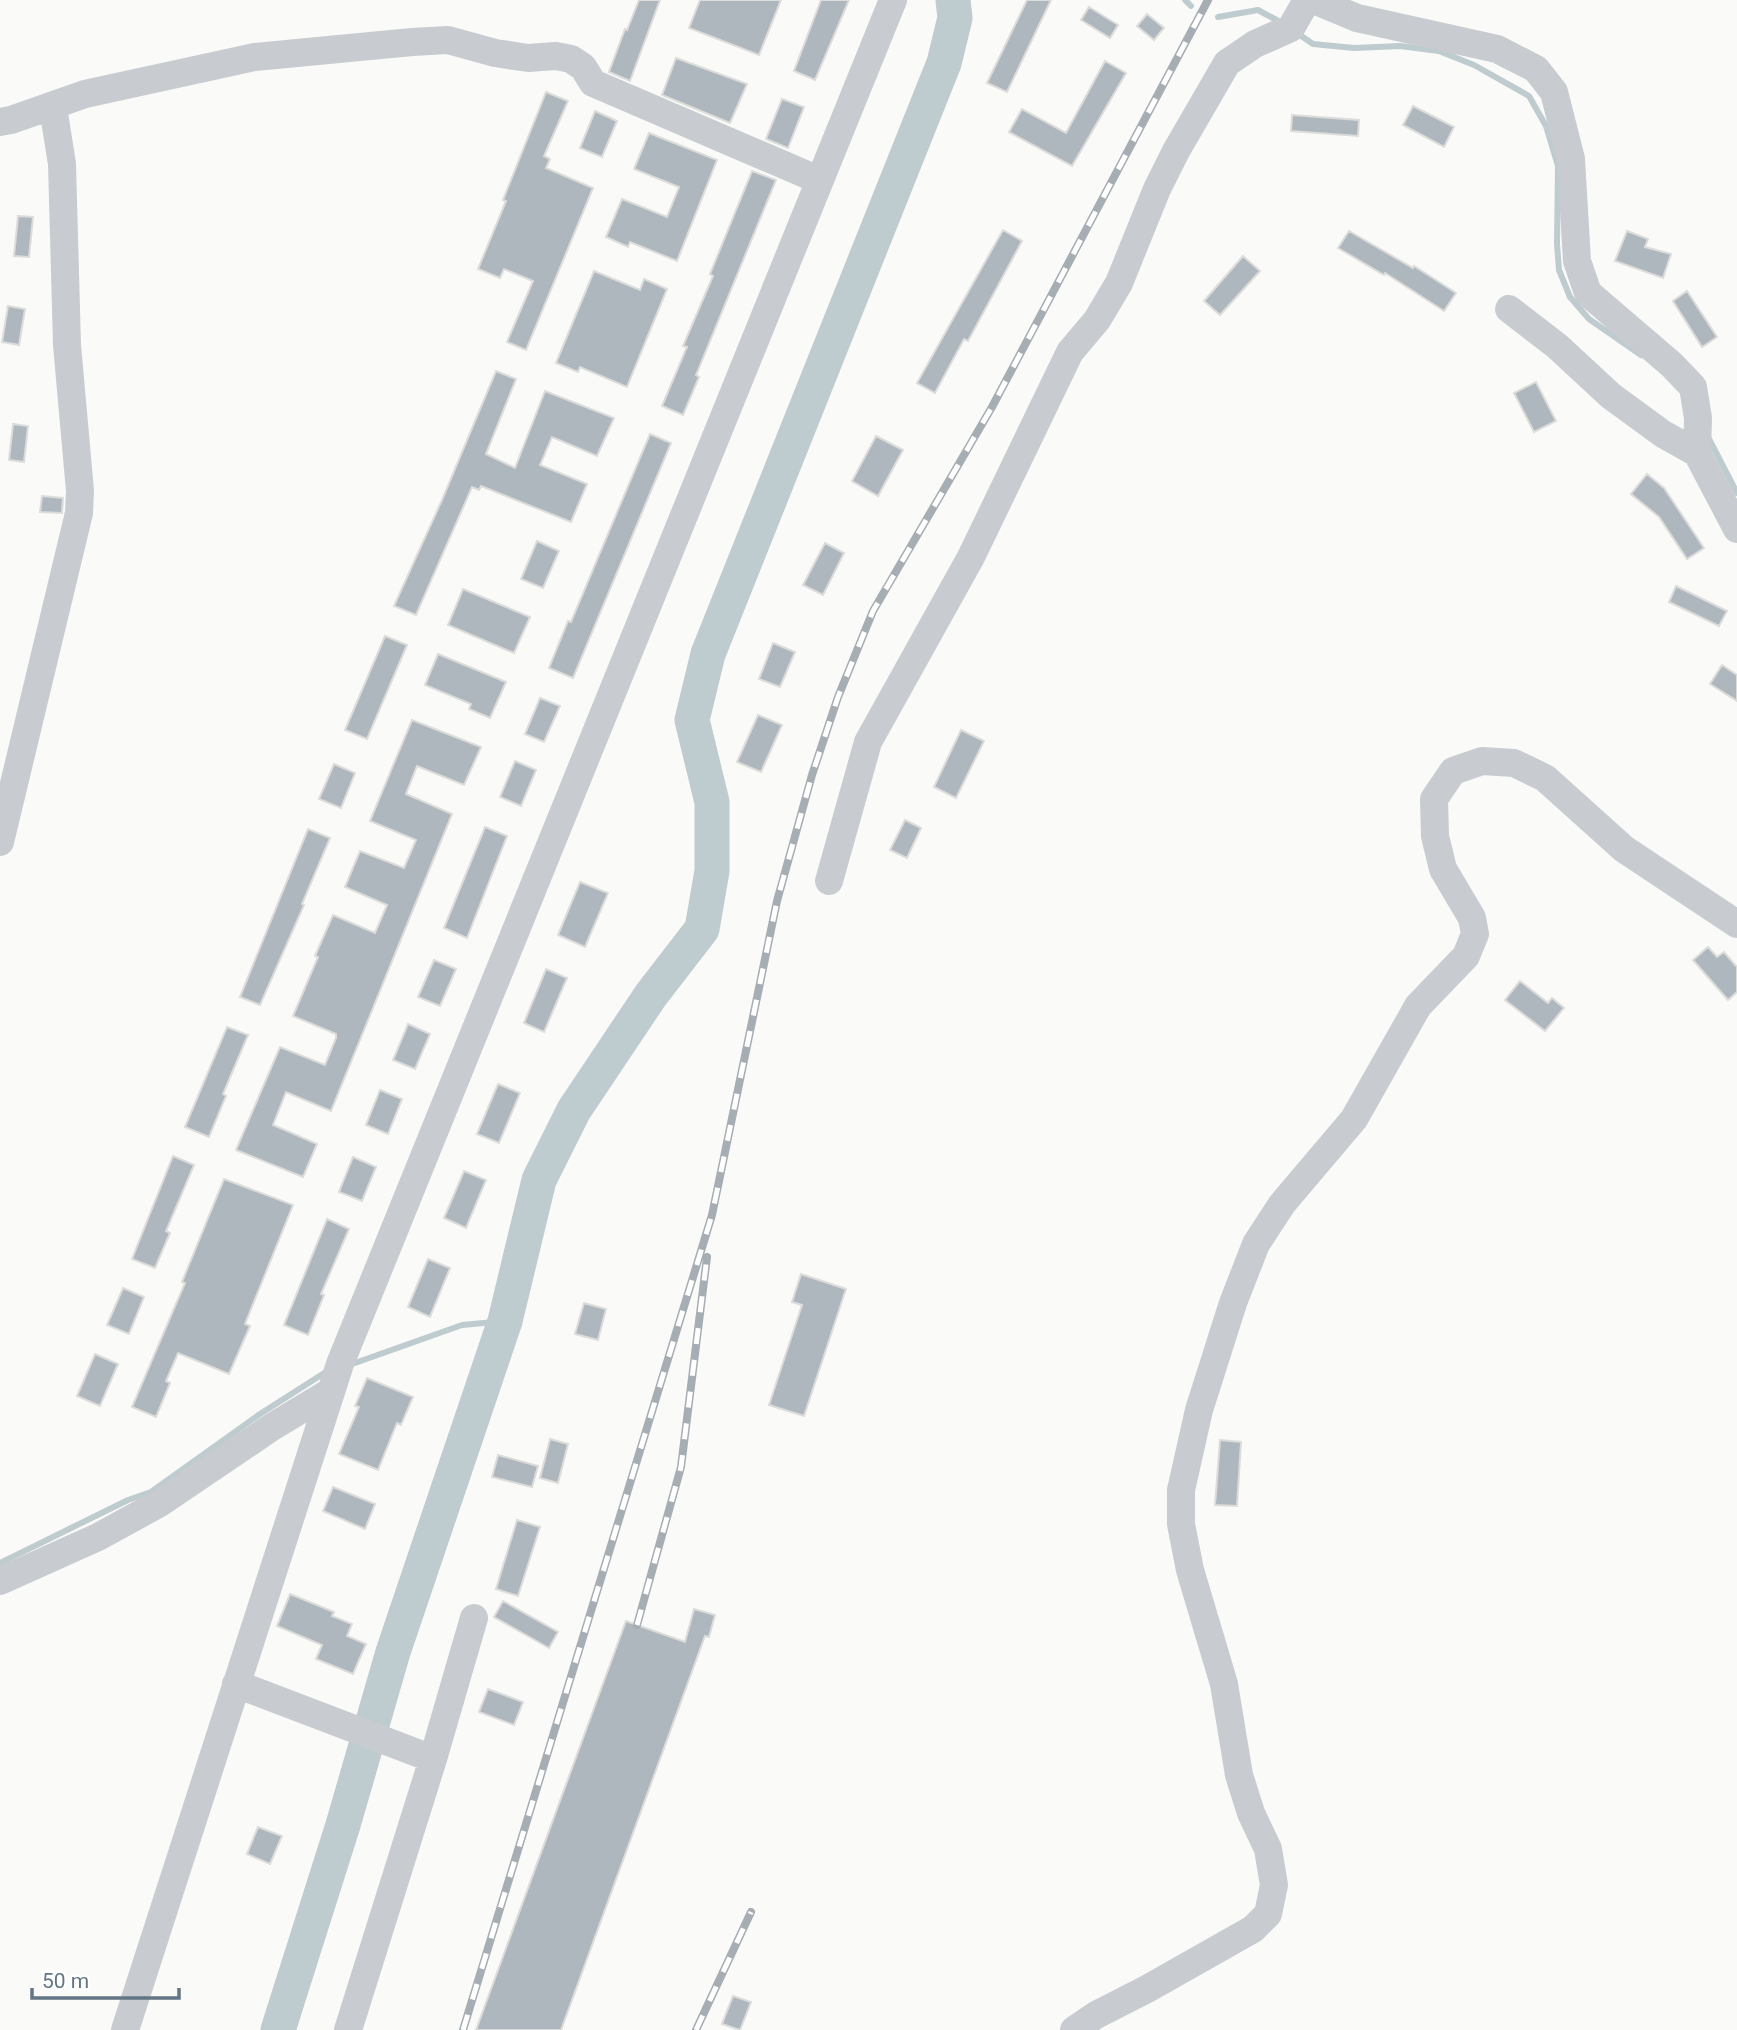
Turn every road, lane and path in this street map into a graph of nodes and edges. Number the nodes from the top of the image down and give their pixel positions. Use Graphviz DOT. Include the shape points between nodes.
graph roads {
  1 [pos="893,0"];
  2 [pos="1307,0"];
  3 [pos="1314,0"];
  4 [pos="53,107"];
  5 [pos="0,122"];
  6 [pos="819,180"];
  7 [pos="1508,309"];
  8 [pos="1697,453"];
  9 [pos="1737,529"];
  10 [pos="0,842"];
  11 [pos="829,881"];
  12 [pos="1737,925"];
  13 [pos="330,1392"];
  14 [pos="0,1581"];
  15 [pos="474,1618"];
  16 [pos="236,1684"];
  17 [pos="433,1759"];
  18 [pos="125,2030"];
  19 [pos="348,2030"];
  20 [pos="1074,2030"];
  1 -- 6 [label="street"];
  2 -- 11 [label="street" via="1291,28 1227,63 1176,151 1119,283 1070,352 971,557 868,742"];
  3 -- 8 [label="street" via="1357,18 1497,49 1536,69 1554,92 1564,123 1571,159 1577,261 1588,293 1692,387 1698,418"];
  4 -- 5 [label="street"];
  4 -- 6 [label="street" via="85,94 255,57 448,40 506,55 572,59 593,83"];
  4 -- 10 [label="street" via="62,164 67,345 79,513"];
  6 -- 13 [label="street"];
  7 -- 8 [label="street" via="1611,396"];
  8 -- 9 [label="street"];
  12 -- 20 [label="street" via="1624,849 1545,778 1514,763 1482,761 1453,771 1434,799 1435,836 1443,869 1472,918 1475,933 1466,956 1418,1006 1354,1119 1282,1204 1256,1244 1199,1410 1181,1490 1181,1524 1190,1570 1224,1684 1239,1775 1268,1849 1274,1885 1268,1914 1253,1928"];
  13 -- 14 [label="street" via="160,1503"];
  13 -- 16 [label="street"];
  15 -- 17 [label="street"];
  16 -- 17 [label="street"];
  16 -- 18 [label="street"];
  17 -- 19 [label="street"];
}
